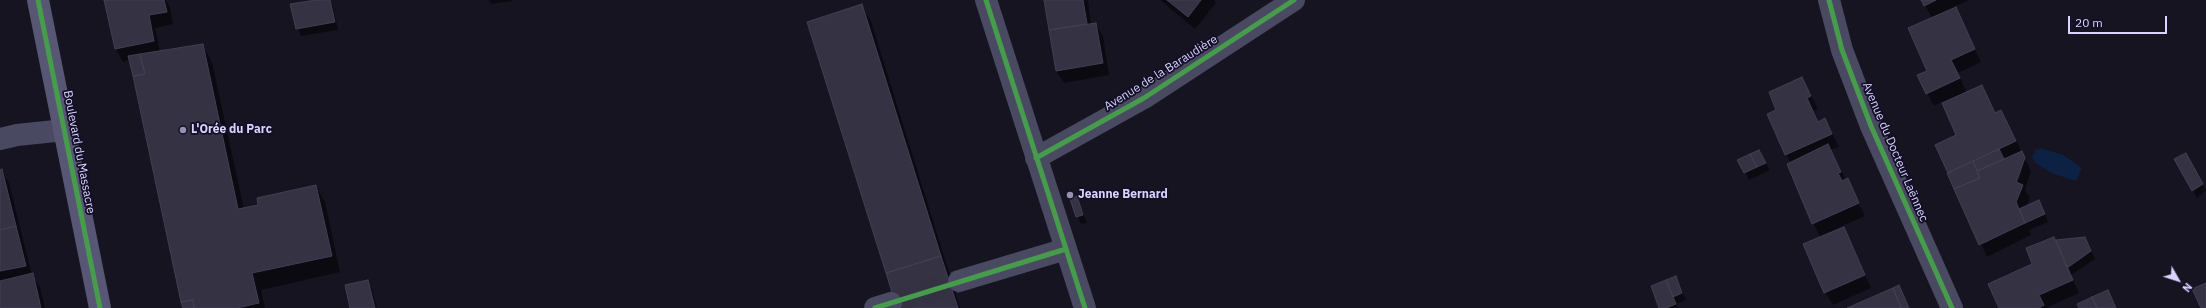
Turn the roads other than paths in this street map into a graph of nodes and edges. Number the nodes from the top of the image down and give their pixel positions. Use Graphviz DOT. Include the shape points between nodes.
graph roads {
  1 [pos="38,0"];
  2 [pos="986,0"];
  3 [pos="1294,0"];
  4 [pos="1829,0"];
  5 [pos="65,130"];
  6 [pos="0,139"];
  7 [pos="1036,158"];
  8 [pos="1066,249"];
  9 [pos="959,281"];
  10 [pos="100,308"];
  11 [pos="1085,308"];
  12 [pos="1952,308"];
  1 -- 5 [label="main road, Boulevard du Massacre"];
  2 -- 7 [label="street"];
  3 -- 7 [label="street, Avenue de la Baraudière" via="1144,98"];
  4 -- 12 [label="street, Avenue du Docteur Laënnec" via="1842,50 1871,126"];
  5 -- 6 [label="street"];
  5 -- 10 [label="main road, Boulevard du Massacre"];
  7 -- 8 [label="street"];
  8 -- 9 [label="street"];
  8 -- 11 [label="street"];
}
